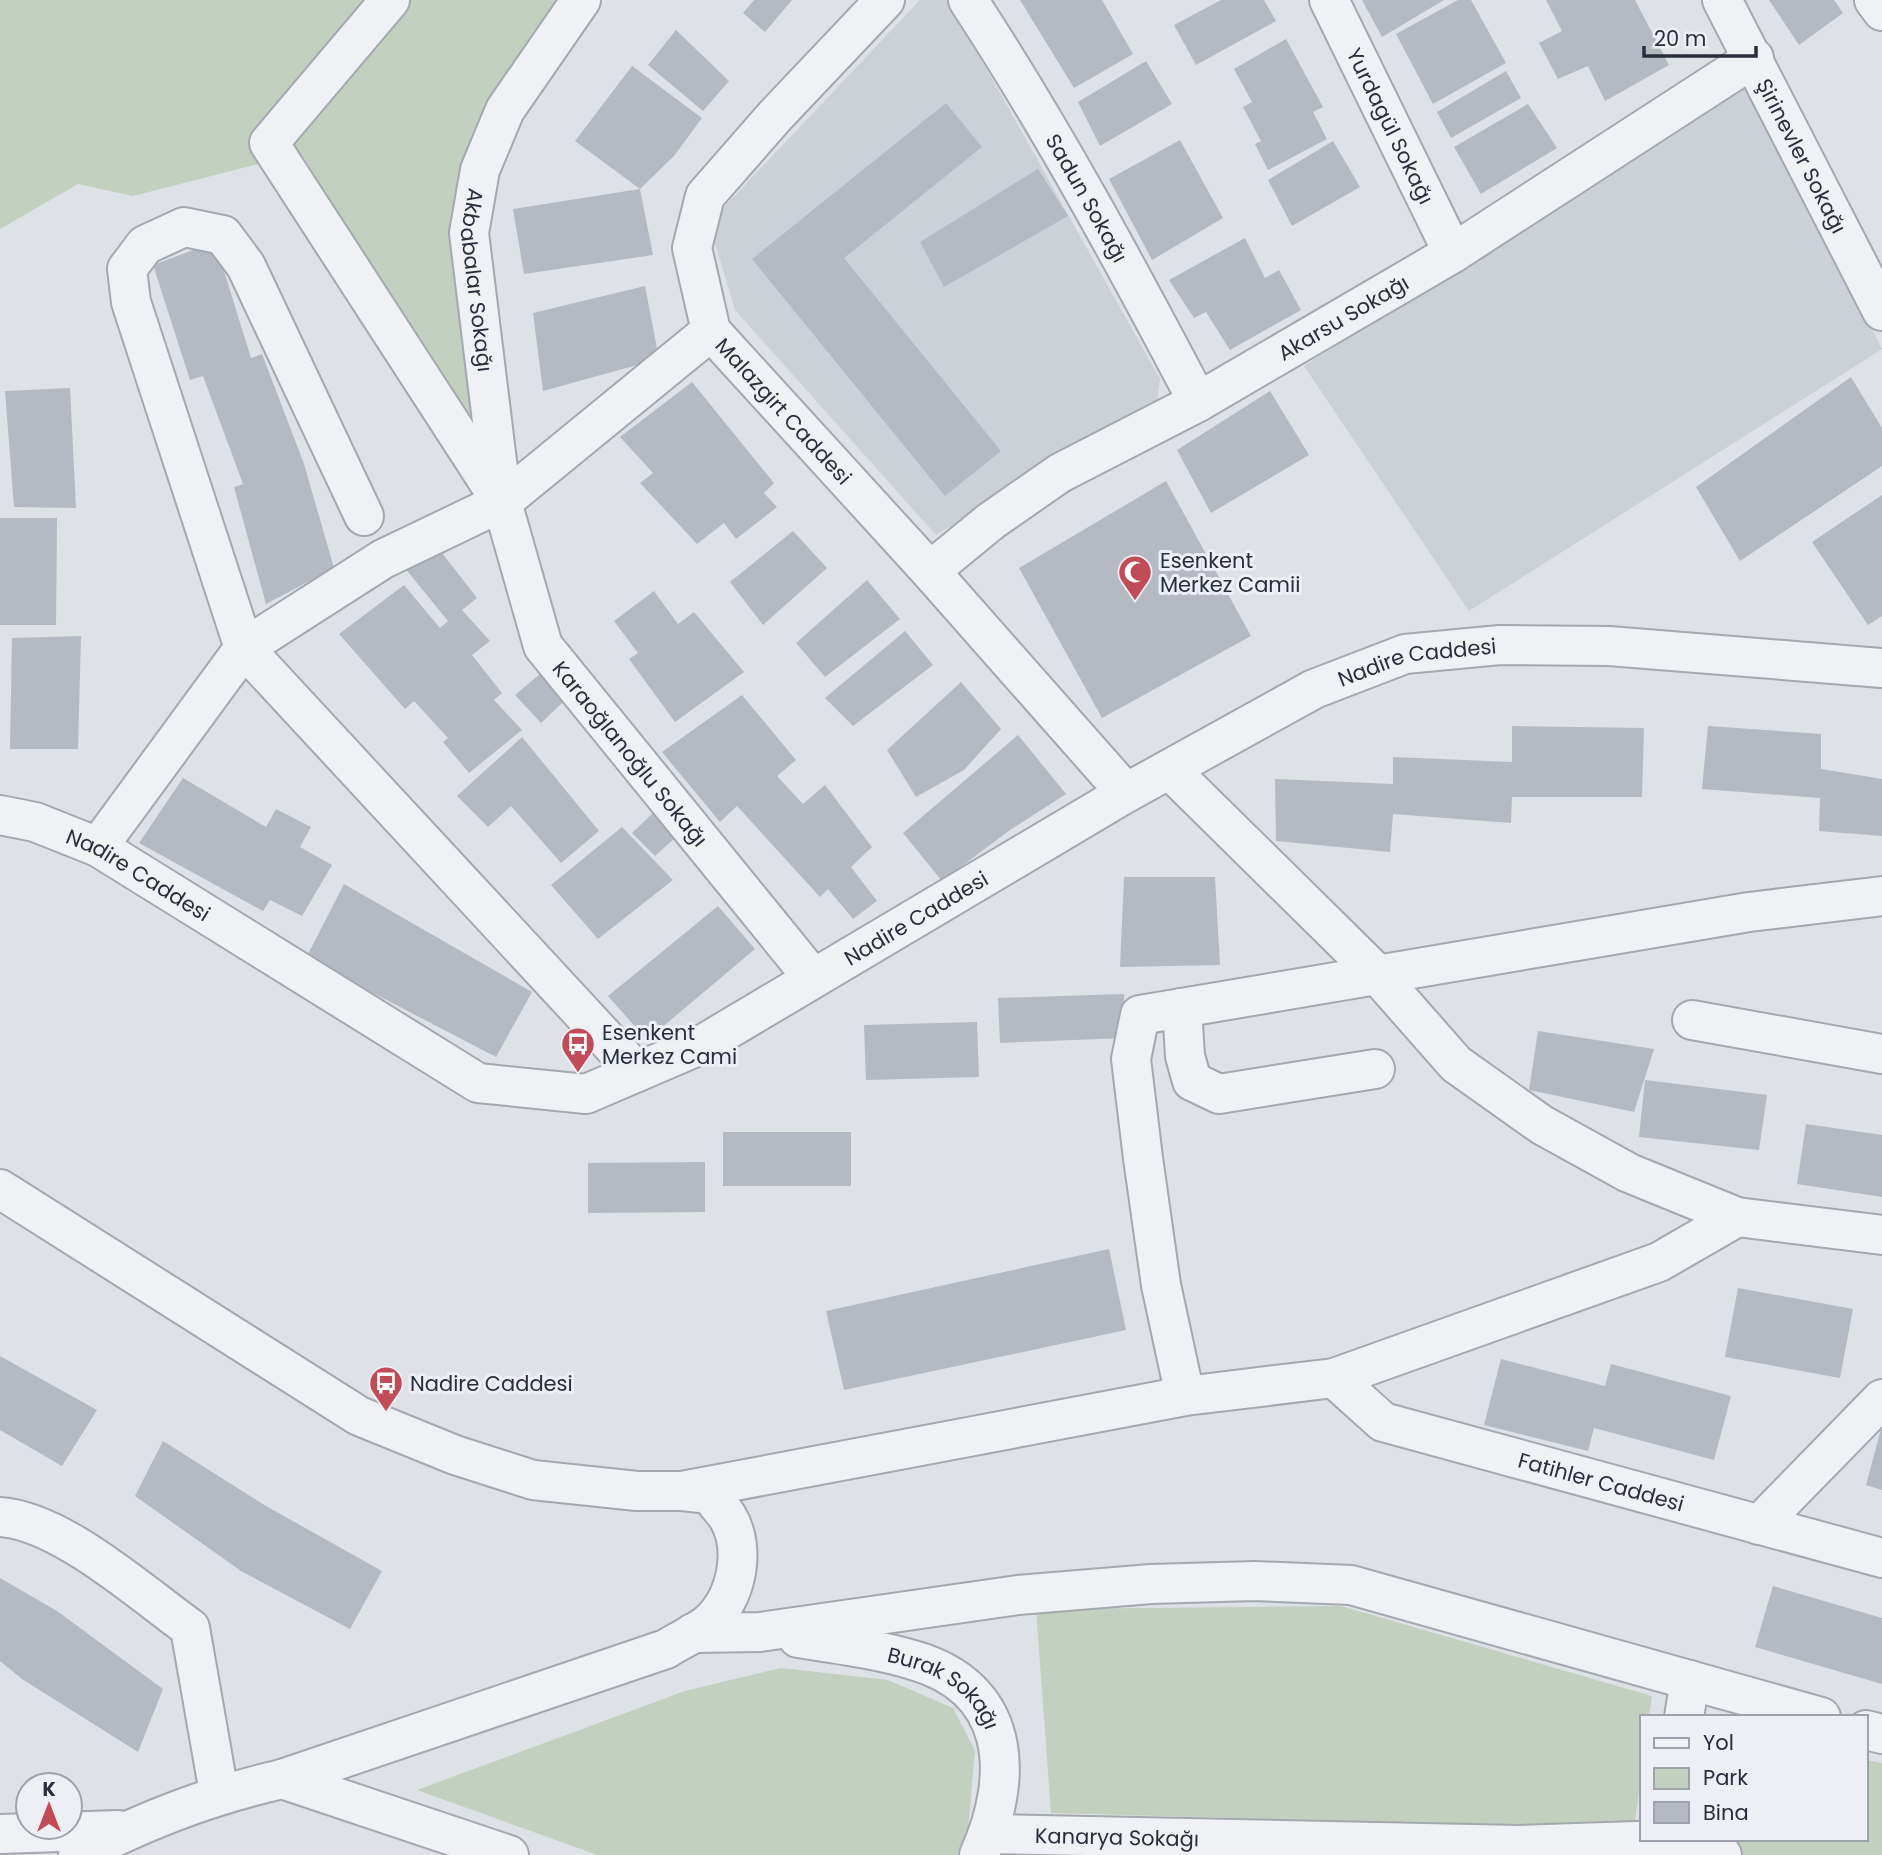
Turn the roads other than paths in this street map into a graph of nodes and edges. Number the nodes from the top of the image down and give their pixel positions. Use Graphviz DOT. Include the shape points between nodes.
graph roads {
  1 [pos="390,0"];
  2 [pos="581,0"];
  3 [pos="885,0"];
  4 [pos="968,0"];
  5 [pos="1329,0"];
  6 [pos="1722,0"];
  7 [pos="1874,0"];
  8 [pos="1882,11"];
  9 [pos="1754,58"];
  10 [pos="1453,253"];
  11 [pos="1872,262"];
  12 [pos="1882,311"];
  13 [pos="711,331"];
  14 [pos="1198,402"];
  15 [pos="502,502"];
  16 [pos="364,516"];
  17 [pos="930,571"];
  18 [pos="244,648"];
  19 [pos="1882,668"];
  20 [pos="1170,770"];
  21 [pos="1126,793"];
  22 [pos="0,815"];
  23 [pos="98,847"];
  24 [pos="1882,896"];
  25 [pos="1376,973"];
  26 [pos="813,978"];
  27 [pos="1182,1008"];
  28 [pos="1692,1020"];
  29 [pos="1882,1054"];
  30 [pos="1376,1069"];
  31 [pos="637,1072"];
  32 [pos="0,1189"];
  33 [pos="1737,1217"];
  34 [pos="1882,1235"];
  35 [pos="1334,1378"];
  36 [pos="1185,1396"];
  37 [pos="1882,1399"];
  38 [pos="682,1491"];
  39 [pos="0,1517"];
  40 [pos="1759,1525"];
  41 [pos="1882,1558"];
  42 [pos="760,1632"];
  43 [pos="693,1633"];
  44 [pos="1689,1680"];
  45 [pos="1684,1715"];
  46 [pos="1814,1715"];
  47 [pos="282,1779"];
  48 [pos="219,1793"];
  49 [pos="128,1829"];
  50 [pos="0,1834"];
  51 [pos="1640,1841"];
  52 [pos="1669,1841"];
  53 [pos="984,1844"];
  54 [pos="78,1855"];
  55 [pos="509,1855"];
  56 [pos="1722,1855"];
  1 -- 15 [label="street" via="269,143"];
  2 -- 15 [label="street, Akbabalar Sokağı" via="505,110 480,170 469,233"];
  3 -- 13 [label="street, Malazgirt Caddesi" via="705,196 692,248"];
  4 -- 14 [label="street, Sadun Sokağı" via="1112,240"];
  5 -- 10 [label="street, Yurdagül Sokağı"];
  6 -- 9 [label="street, Şirinevler Sokağı"];
  7 -- 8 [label="street"];
  9 -- 10 [label="street, Akarsu Sokağı"];
  9 -- 11 [label="street, Şirinevler Sokağı"];
  10 -- 14 [label="street, Akarsu Sokağı"];
  11 -- 12 [label="street, Şirinevler Sokağı"];
  13 -- 15 [label="street"];
  13 -- 17 [label="street, Malazgirt Caddesi"];
  14 -- 17 [label="street, Akarsu Sokağı" via="1048,480"];
  15 -- 18 [label="street" via="383,559"];
  15 -- 26 [label="street, Karaoğlanoğlu Sokağı" via="542,646"];
  16 -- 18 [label="street" via="246,266 223,235 184,227 145,245 127,270 131,302"];
  17 -- 21 [label="street, Malazgirt Caddesi"];
  18 -- 23 [label="street"];
  18 -- 31 [label="street"];
  19 -- 20 [label="street, Nadire Caddesi" via="1609,646 1500,645 1405,654 1314,689"];
  20 -- 21 [label="street, Nadire Caddesi"];
  20 -- 25 [label="street"];
  21 -- 26 [label="street, Nadire Caddesi"];
  22 -- 23 [label="street, Nadire Caddesi" via="35,822"];
  23 -- 31 [label="street, Nadire Caddesi" via="478,1083 586,1094"];
  24 -- 25 [label="street" via="1749,912"];
  25 -- 27 [label="street"];
  25 -- 33 [label="street" via="1456,1064 1542,1125 1629,1173"];
  26 -- 31 [label="street, Nadire Caddesi" via="705,1043"];
  27 -- 30 [label="street" via="1185,1056 1192,1081 1219,1094"];
  27 -- 36 [label="street" via="1140,1015 1131,1059 1156,1255"];
  28 -- 29 [label="street"];
  32 -- 38 [label="street" via="359,1416 533,1480"];
  33 -- 34 [label="street"];
  33 -- 35 [label="street" via="1658,1262"];
  35 -- 36 [label="street"];
  35 -- 40 [label="street, Fatihler Caddesi" via="1383,1422"];
  36 -- 38 [label="street"];
  37 -- 40 [label="street"];
  38 -- 43 [label="street" via="710,1494 728,1518 736,1545 736,1573 728,1599 710,1622"];
  39 -- 48 [label="street" via="20,1519 67,1540 190,1628"];
  40 -- 41 [label="street, Fatihler Caddesi"];
  42 -- 43 [label="street"];
  42 -- 44 [label="street" via="1018,1595 1177,1583 1350,1585"];
  42 -- 53 [label="street, Burak Sokağı" via="915,1660 952,1678 978,1701 994,1723 1001,1753 998,1790"];
  43 -- 47 [label="street" via="666,1649"];
  44 -- 45 [label="street"];
  44 -- 46 [label="street"];
  47 -- 48 [label="street"];
  47 -- 55 [label="street"];
  48 -- 49 [label="street"];
  49 -- 50 [label="street"];
  49 -- 54 [label="street"];
  51 -- 53 [label="street, Kanarya Sokağı" via="1519,1845"];
  52 -- 56 [label="street, Kanarya Sokağı"];
}
